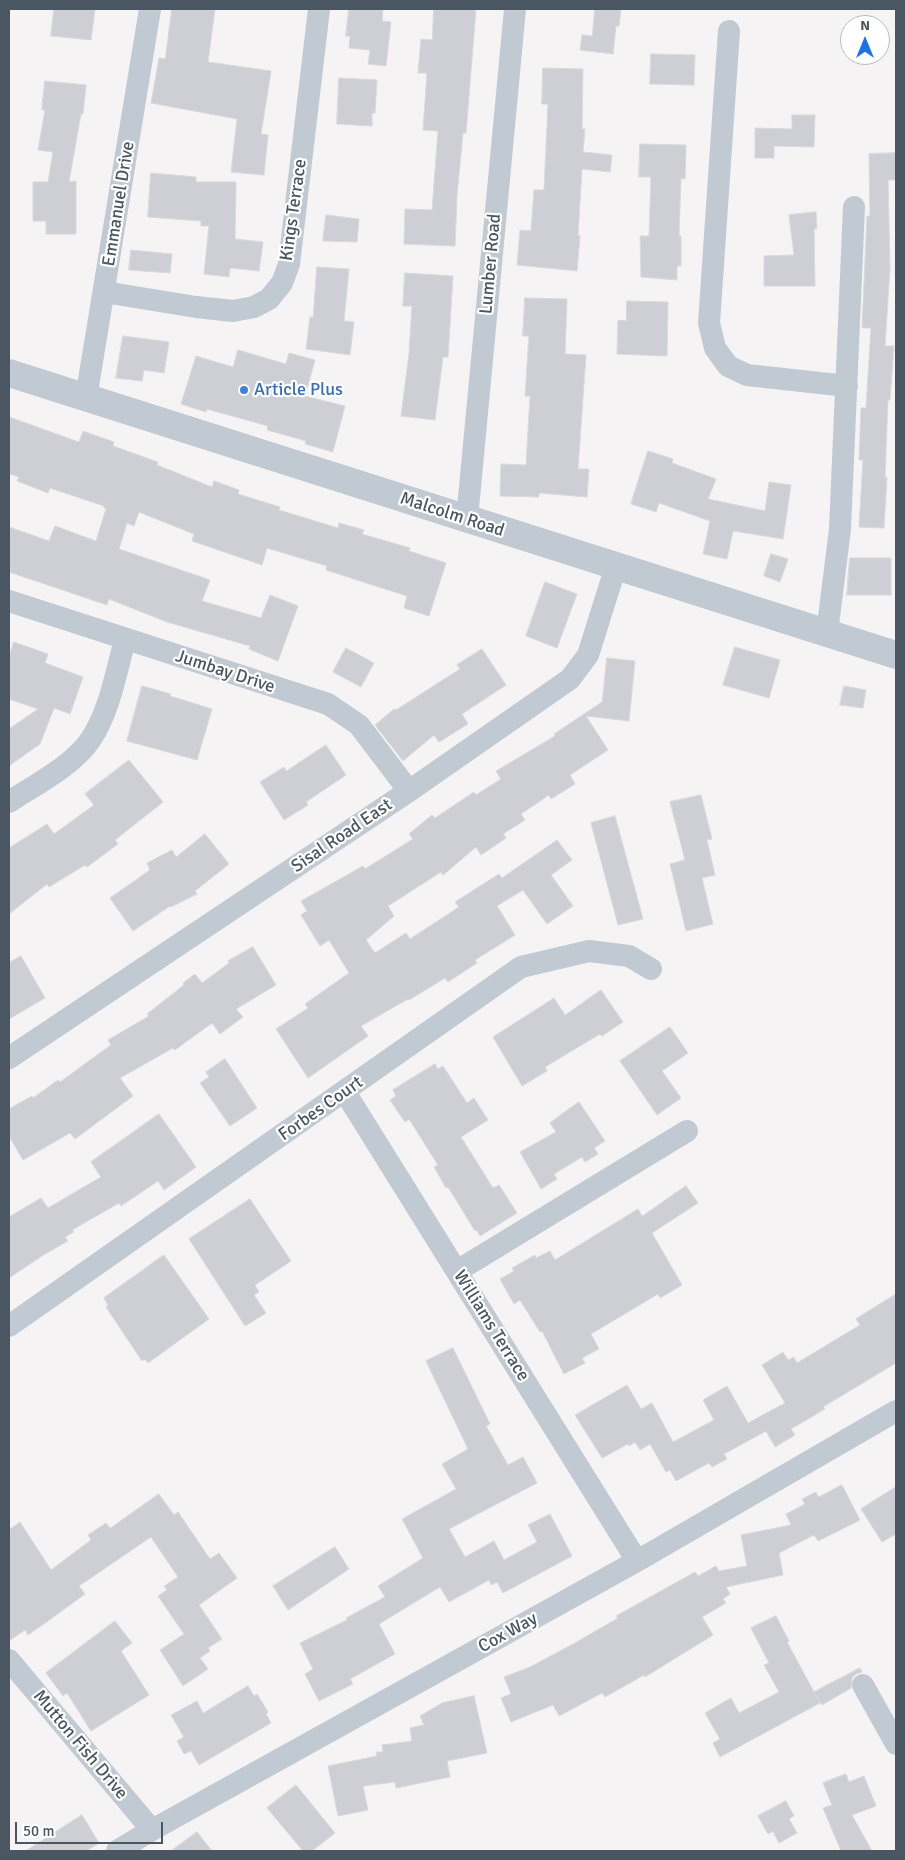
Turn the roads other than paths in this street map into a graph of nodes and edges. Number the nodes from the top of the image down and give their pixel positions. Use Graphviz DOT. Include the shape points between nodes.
graph roads {
  1 [pos="150,9"];
  2 [pos="319,9"];
  3 [pos="514,9"];
  4 [pos="729,31"];
  5 [pos="854,207"];
  6 [pos="104,292"];
  7 [pos="9,373"];
  8 [pos="847,386"];
  9 [pos="86,398"];
  10 [pos="467,519"];
  11 [pos="616,566"];
  12 [pos="9,601"];
  13 [pos="827,633"];
  14 [pos="125,640"];
  15 [pos="896,655"];
  16 [pos="409,791"];
  17 [pos="9,802"];
  18 [pos="651,969"];
  19 [pos="9,1058"];
  20 [pos="345,1092"];
  21 [pos="688,1131"];
  22 [pos="457,1271"];
  23 [pos="9,1326"];
  24 [pos="896,1411"];
  25 [pos="637,1561"];
  26 [pos="9,1660"];
  27 [pos="863,1685"];
  28 [pos="896,1744"];
  29 [pos="152,1830"];
  30 [pos="117,1851"];
  1 -- 6 [label="street, Emmanuel Drive"];
  2 -- 6 [label="street, Kings Terrace" via="289,264 282,283 269,299 254,307 233,311"];
  3 -- 10 [label="street, Lumber Road"];
  4 -- 8 [label="street" via="709,323 715,348 728,366 747,374"];
  5 -- 8 [label="street"];
  6 -- 9 [label="street, Emmanuel Drive"];
  7 -- 9 [label="street, Malcolm Road"];
  8 -- 13 [label="street" via="840,529"];
  9 -- 10 [label="street, Malcolm Road"];
  10 -- 11 [label="street, Malcolm Road"];
  11 -- 13 [label="street, Malcolm Road"];
  11 -- 16 [label="street, Sisal Road East" via="588,655 570,680"];
  12 -- 14 [label="street, Jumbay Drive"];
  13 -- 15 [label="street, Malcolm Road"];
  14 -- 16 [label="street, Jumbay Drive" via="328,704 359,725"];
  14 -- 17 [label="street" via="104,713 91,739 74,759"];
  16 -- 19 [label="street, Sisal Road East"];
  18 -- 20 [label="street, Forbes Court" via="629,956 589,951 521,968"];
  20 -- 22 [label="street, Williams Terrace"];
  20 -- 23 [label="street, Forbes Court"];
  21 -- 22 [label="street"];
  22 -- 25 [label="street, Williams Terrace"];
  24 -- 25 [label="street, Cox Way"];
  25 -- 29 [label="street, Cox Way"];
  26 -- 29 [label="street, Mutton Fish Drive"];
  27 -- 28 [label="street"];
  29 -- 30 [label="street, Cox Way"];
}
